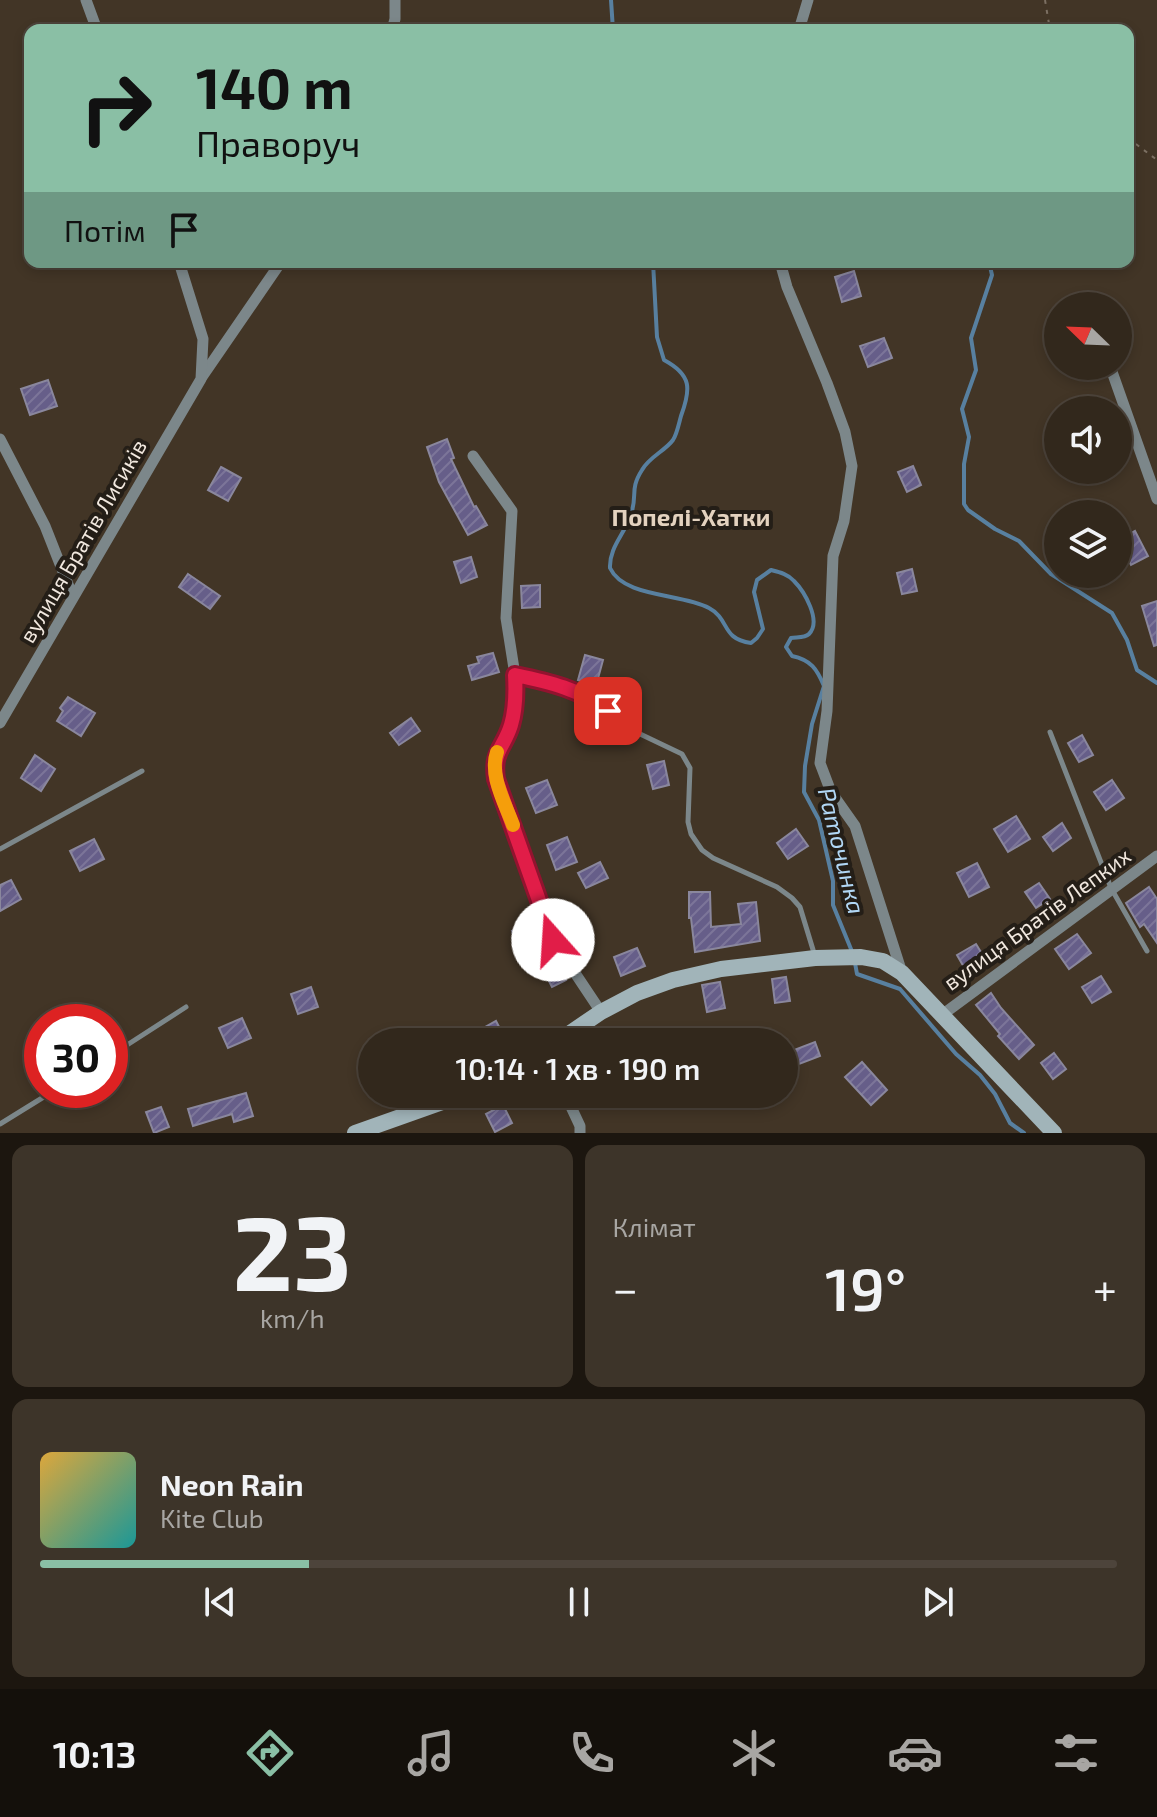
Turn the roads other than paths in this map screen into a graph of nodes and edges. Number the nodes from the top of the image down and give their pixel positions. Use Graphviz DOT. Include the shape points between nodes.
graph roads {
  1 [pos="86,0"];
  2 [pos="395,0"];
  3 [pos="808,0"];
  4 [pos="95,24"];
  5 [pos="394,24"];
  6 [pos="801,24"];
  7 [pos="181,268"];
  8 [pos="277,268"];
  9 [pos="782,268"];
  10 [pos="201,379"];
  11 [pos="1115,380"];
  12 [pos="0,439"];
  13 [pos="473,456"];
  14 [pos="1157,499"];
  15 [pos="73,597"];
  16 [pos="515,675"];
  17 [pos="0,723"];
  18 [pos="1050,732"];
  19 [pos="142,771"];
  20 [pos="0,849"];
  21 [pos="1157,856"];
  22 [pos="1111,888"];
  23 [pos="1147,951"];
  24 [pos="815,958"];
  25 [pos="902,973"];
  26 [pos="186,1007"];
  27 [pos="601,1012"];
  28 [pos="942,1015"];
  29 [pos="578,1028"];
  30 [pos="128,1044"];
  31 [pos="26,1108"];
  32 [pos="431,1108"];
  33 [pos="572,1108"];
  34 [pos="0,1124"];
  35 [pos="355,1133"];
  36 [pos="580,1133"];
  37 [pos="1054,1133"];
  1 -- 4 [label="street"];
  2 -- 5 [label="street"];
  3 -- 6 [label="street"];
  7 -- 10 [label="street, вулиця Братів Лисиків" via="203,339"];
  8 -- 10 [label="street, вулиця Братів Лисиків"];
  9 -- 25 [label="street" via="845,432 852,466 833,556 820,763 831,792 855,826"];
  10 -- 15 [label="street, вулиця Братів Лисиків"];
  11 -- 14 [label="street"];
  12 -- 15 [label="street" via="45,526"];
  13 -- 16 [label="street" via="512,511 506,618"];
  15 -- 17 [label="street, вулиця Братів Лисиків"];
  16 -- 24 [label="lane" via="591,697 638,733 682,754 690,768 691,834 713,858 792,898 800,907"];
  16 -- 27 [label="street" via="516,704 494,762 496,779 553,940"];
  18 -- 22 [label="lane"];
  19 -- 20 [label="lane"];
  21 -- 22 [label="street, вулиця Братів Лепких"];
  22 -- 23 [label="lane"];
  22 -- 28 [label="street, вулиця Братів Лепких"];
  24 -- 25 [label="main road" via="861,957 883,961"];
  24 -- 27 [label="main road" via="673,980"];
  25 -- 28 [label="main road"];
  26 -- 30 [label="lane"];
  27 -- 29 [label="main road"];
  28 -- 37 [label="main road"];
  31 -- 34 [label="lane"];
  32 -- 35 [label="main road"];
  33 -- 36 [label="street"];
}
